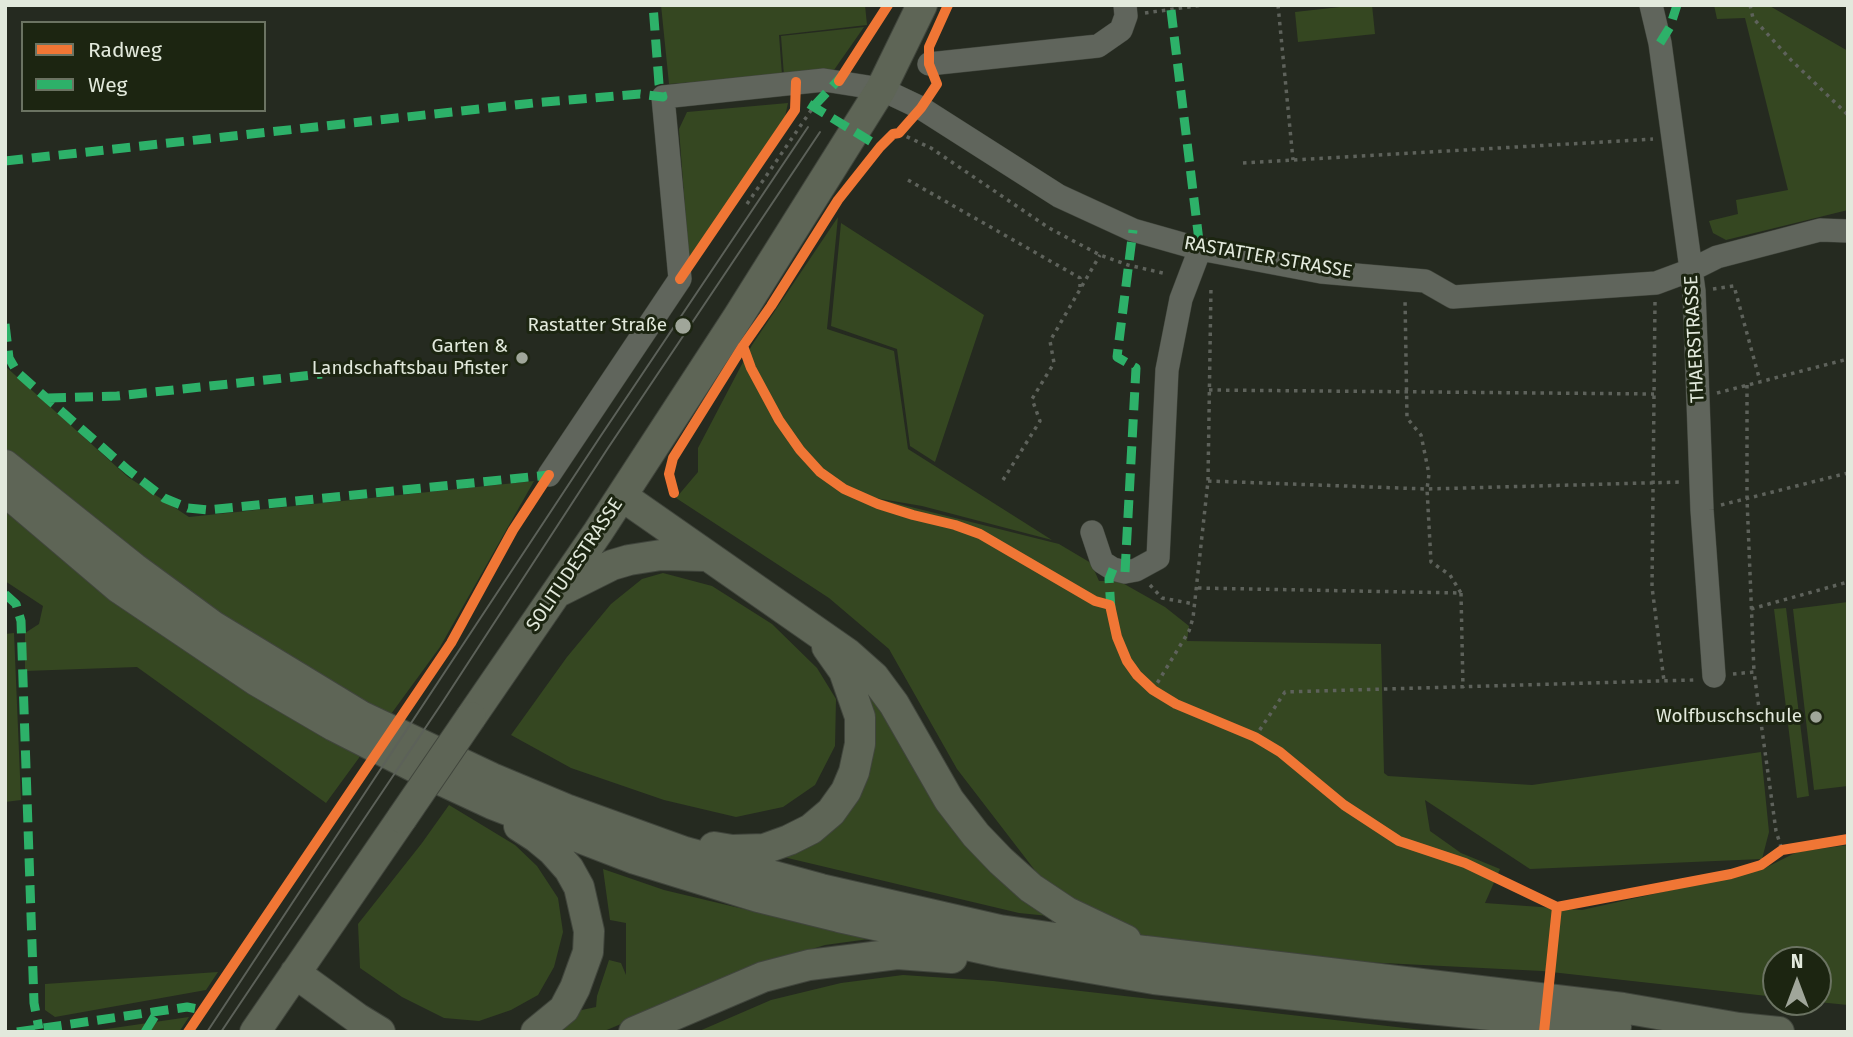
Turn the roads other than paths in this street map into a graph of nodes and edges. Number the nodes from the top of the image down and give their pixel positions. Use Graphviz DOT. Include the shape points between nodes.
graph roads {
  1 [pos="922,5"];
  2 [pos="1651,5"];
  3 [pos="1125,10"];
  4 [pos="929,64"];
  5 [pos="880,89"];
  6 [pos="1848,231"];
  7 [pos="1200,249"];
  8 [pos="1691,270"];
  9 [pos="5,465"];
  10 [pos="549,475"];
  11 [pos="5,491"];
  12 [pos="622,496"];
  13 [pos="1092,531"];
  14 [pos="706,556"];
  15 [pos="558,593"];
  16 [pos="819,635"];
  17 [pos="1714,676"];
  18 [pos="492,804"];
  19 [pos="685,852"];
  20 [pos="1145,951"];
  21 [pos="1003,953"];
  22 [pos="295,973"];
  23 [pos="1739,1028"];
  24 [pos="256,1032"];
  25 [pos="380,1032"];
  26 [pos="536,1032"];
  27 [pos="634,1032"];
  28 [pos="1779,1032"];
  1 -- 5 [label="main road, SOLITUDESTRASSE"];
  2 -- 8 [label="street, THAERSTRASSE"];
  3 -- 4 [label="street" via="1121,30 1098,46"];
  5 -- 7 [label="street, RASTATTER STRASSE" via="920,108 1059,196 1133,230"];
  5 -- 10 [label="street" via="824,80 663,97 680,279"];
  5 -- 12 [label="main road, SOLITUDESTRASSE"];
  6 -- 8 [label="street, RASTATTER STRASSE" via="1819,230 1717,257"];
  7 -- 8 [label="street, RASTATTER STRASSE" via="1321,272 1425,281 1453,297 1656,283"];
  7 -- 13 [label="street" via="1181,299 1167,370 1158,558 1136,570 1113,569 1102,562"];
  8 -- 17 [label="street, THAERSTRASSE"];
  9 -- 19 [label="main road" via="213,626 361,716 492,778"];
  11 -- 18 [label="main road" via="119,588 257,681 382,752"];
  12 -- 14 [label="main road"];
  12 -- 15 [label="main road, SOLITUDESTRASSE"];
  14 -- 15 [label="main road" via="629,560"];
  14 -- 16 [label="main road"];
  15 -- 22 [label="main road, SOLITUDESTRASSE, bridge"];
  16 -- 19 [label="main road" via="844,671 860,717 860,744 846,791 831,812 789,840 764,849 714,847"];
  16 -- 20 [label="main road" via="874,677 949,800 1000,861 1067,912"];
  18 -- 21 [label="main road" via="635,859 758,897"];
  18 -- 26 [label="main road" via="569,869 586,915 588,952 583,972 564,1009"];
  19 -- 20 [label="main road" via="987,927"];
  20 -- 23 [label="main road" via="1623,1008"];
  21 -- 23 [label="main road" via="1154,979 1366,1003 1613,1027"];
  21 -- 27 [label="main road" via="964,959 897,954 809,965 763,977"];
  22 -- 24 [label="main road, SOLITUDESTRASSE"];
  22 -- 25 [label="main road"];
  23 -- 28 [label="main road"];
}
